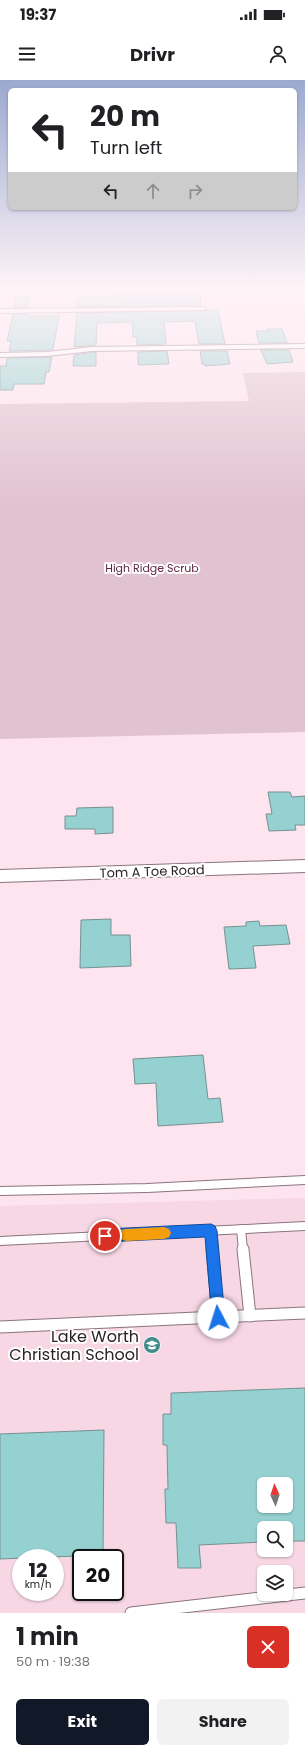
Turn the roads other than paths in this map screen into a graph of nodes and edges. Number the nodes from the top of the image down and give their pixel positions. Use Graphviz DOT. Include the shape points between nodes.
graph roads {
  1 [pos="305,866"];
  2 [pos="0,876"];
  3 [pos="305,1180"];
  4 [pos="0,1192"];
  5 [pos="305,1226"];
  6 [pos="241,1229"];
  7 [pos="211,1231"];
  8 [pos="0,1241"];
  9 [pos="305,1313"];
  10 [pos="250,1316"];
  11 [pos="218,1318"];
  12 [pos="0,1327"];
  13 [pos="305,1593"];
  14 [pos="131,1613"];
  1 -- 2 [label="street, Tom A Toe Road"];
  3 -- 4 [label="lane"];
  5 -- 6 [label="lane"];
  6 -- 7 [label="lane"];
  6 -- 10 [label="lane"];
  7 -- 8 [label="lane"];
  7 -- 11 [label="lane"];
  9 -- 10 [label="lane"];
  10 -- 11 [label="lane"];
  11 -- 12 [label="lane"];
  13 -- 14 [label="lane"];
}
